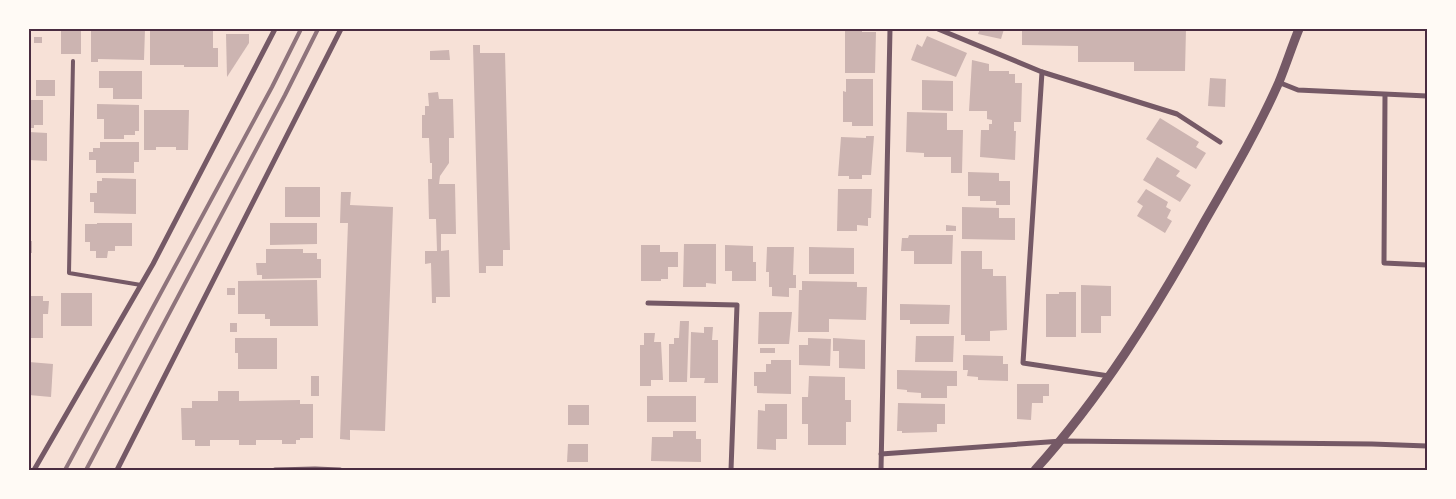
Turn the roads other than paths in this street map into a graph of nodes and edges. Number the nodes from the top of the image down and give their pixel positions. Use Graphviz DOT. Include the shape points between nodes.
graph roads {
  1 [pos="275,29"];
  2 [pos="341,29"];
  3 [pos="890,29"];
  4 [pos="938,29"];
  5 [pos="1299,29"];
  6 [pos="72,61"];
  7 [pos="1042,72"];
  8 [pos="1278,82"];
  9 [pos="1385,95"];
  10 [pos="1427,96"];
  11 [pos="1220,142"];
  12 [pos="1427,265"];
  13 [pos="141,285"];
  14 [pos="648,304"];
  15 [pos="1109,376"];
  16 [pos="1062,441"];
  17 [pos="1427,446"];
  18 [pos="881,454"];
  19 [pos="34,470"];
  20 [pos="116,470"];
  21 [pos="275,470"];
  22 [pos="340,470"];
  23 [pos="731,470"];
  24 [pos="880,470"];
  25 [pos="1035,470"];
  1 -- 13 [label="street"];
  2 -- 20 [label="street"];
  3 -- 18 [label="street"];
  4 -- 7 [label="street"];
  5 -- 8 [label="street"];
  6 -- 13 [label="lane" via="69,273"];
  7 -- 11 [label="street" via="1177,114"];
  7 -- 15 [label="street" via="1023,363"];
  8 -- 9 [label="street" via="1298,90"];
  8 -- 15 [label="street" via="1238,162 1169,285"];
  9 -- 10 [label="street"];
  9 -- 12 [label="street" via="1384,264"];
  13 -- 19 [label="street"];
  14 -- 23 [label="street" via="737,305"];
  15 -- 16 [label="street"];
  16 -- 17 [label="street"];
  16 -- 18 [label="street"];
  16 -- 25 [label="street"];
  18 -- 24 [label="street"];
  21 -- 22 [label="street"];
}
